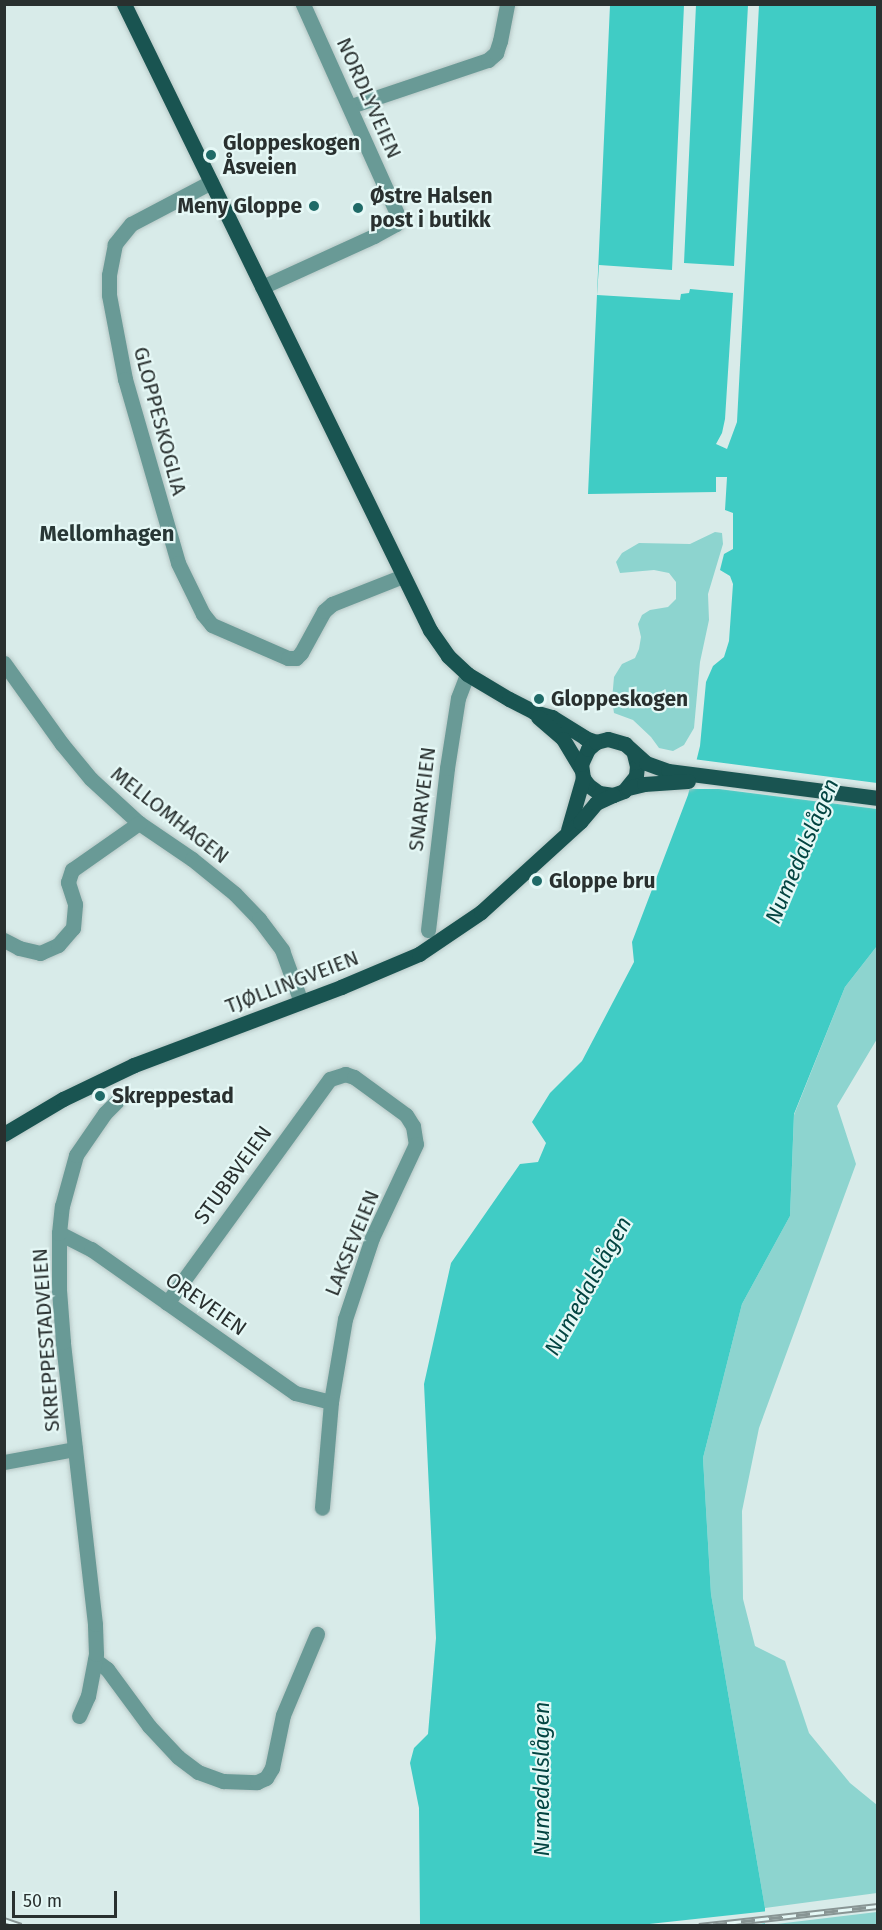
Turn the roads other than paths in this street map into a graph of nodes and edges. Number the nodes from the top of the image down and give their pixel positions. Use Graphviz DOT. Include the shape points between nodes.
graph roads {
  1 [pos="124,4"];
  2 [pos="303,4"];
  3 [pos="507,4"];
  4 [pos="351,106"];
  5 [pos="211,182"];
  6 [pos="262,287"];
  7 [pos="403,576"];
  8 [pos="4,663"];
  9 [pos="467,674"];
  10 [pos="534,712"];
  11 [pos="596,742"];
  12 [pos="634,754"];
  13 [pos="582,774"];
  14 [pos="659,776"];
  15 [pos="628,788"];
  16 [pos="613,795"];
  17 [pos="878,798"];
  18 [pos="139,823"];
  19 [pos="568,830"];
  20 [pos="428,930"];
  21 [pos="4,940"];
  22 [pos="301,1002"];
  23 [pos="338,1075"];
  24 [pos="117,1101"];
  25 [pos="4,1134"];
  26 [pos="59,1233"];
  27 [pos="167,1303"];
  28 [pos="331,1402"];
  29 [pos="75,1449"];
  30 [pos="4,1462"];
  31 [pos="322,1508"];
  32 [pos="317,1634"];
  33 [pos="95,1660"];
  34 [pos="79,1716"];
  1 -- 5 [label="main road"];
  2 -- 4 [label="street, NORDLYVEIEN"];
  3 -- 4 [label="street" via="496,53 488,60"];
  4 -- 6 [label="street, NORDLYVEIEN" via="399,218 396,224"];
  5 -- 6 [label="main road"];
  5 -- 7 [label="street, GLOPPESKOGLIA" via="131,224 115,244 109,275 125,379 178,562 203,614 212,625 296,658 332,604"];
  6 -- 7 [label="main road"];
  7 -- 9 [label="main road" via="443,649"];
  8 -- 18 [label="street, MELLOMHAGEN" via="62,744"];
  9 -- 10 [label="main road"];
  9 -- 20 [label="street, SNARVEIEN" via="458,698 447,768"];
  10 -- 11 [label="main road" via="552,717"];
  10 -- 13 [label="main road" via="563,739"];
  11 -- 12 [label="main road" via="616,740"];
  11 -- 13 [label="main road" via="584,756"];
  12 -- 14 [label="main road"];
  12 -- 15 [label="main road" via="636,776"];
  13 -- 16 [label="main road" via="594,790"];
  13 -- 19 [label="main road, TJØLLINGVEIEN"];
  14 -- 15 [label="main road"];
  14 -- 17 [label="main road" via="699,781 714,777"];
  15 -- 16 [label="main road"];
  16 -- 19 [label="main road, TJØLLINGVEIEN" via="596,803"];
  18 -- 21 [label="street" via="72,870 68,882 75,904 73,928 58,945 40,953"];
  18 -- 22 [label="street, MELLOMHAGEN" via="201,866 259,919 282,950"];
  19 -- 22 [label="main road, TJØLLINGVEIEN" via="500,896 441,941 386,969"];
  22 -- 25 [label="main road, TJØLLINGVEIEN" via="134,1065 63,1099"];
  23 -- 27 [label="street, STUBBVEIEN" via="323,1087"];
  23 -- 28 [label="street, LAKSEVEIEN" via="354,1077 406,1115 413,1126 416,1144 357,1275 345,1318"];
  24 -- 26 [label="street, SKREPPESTADVEIEN" via="76,1155"];
  26 -- 27 [label="street, OREVEIEN" via="91,1249"];
  26 -- 29 [label="street, SKREPPESTADVEIEN" via="59,1290"];
  27 -- 28 [label="street, OREVEIEN" via="295,1393"];
  28 -- 31 [label="street, LAKSEVEIEN"];
  29 -- 30 [label="street, SKREPPESTADVEIEN"];
  29 -- 33 [label="street, SKREPPESTADVEIEN" via="95,1624"];
  32 -- 33 [label="street" via="284,1715 272,1768 266,1778 257,1782 223,1781 198,1772 178,1757 149,1726 107,1669"];
  33 -- 34 [label="street, SKREPPESTADVEIEN" via="88,1696"];
}
